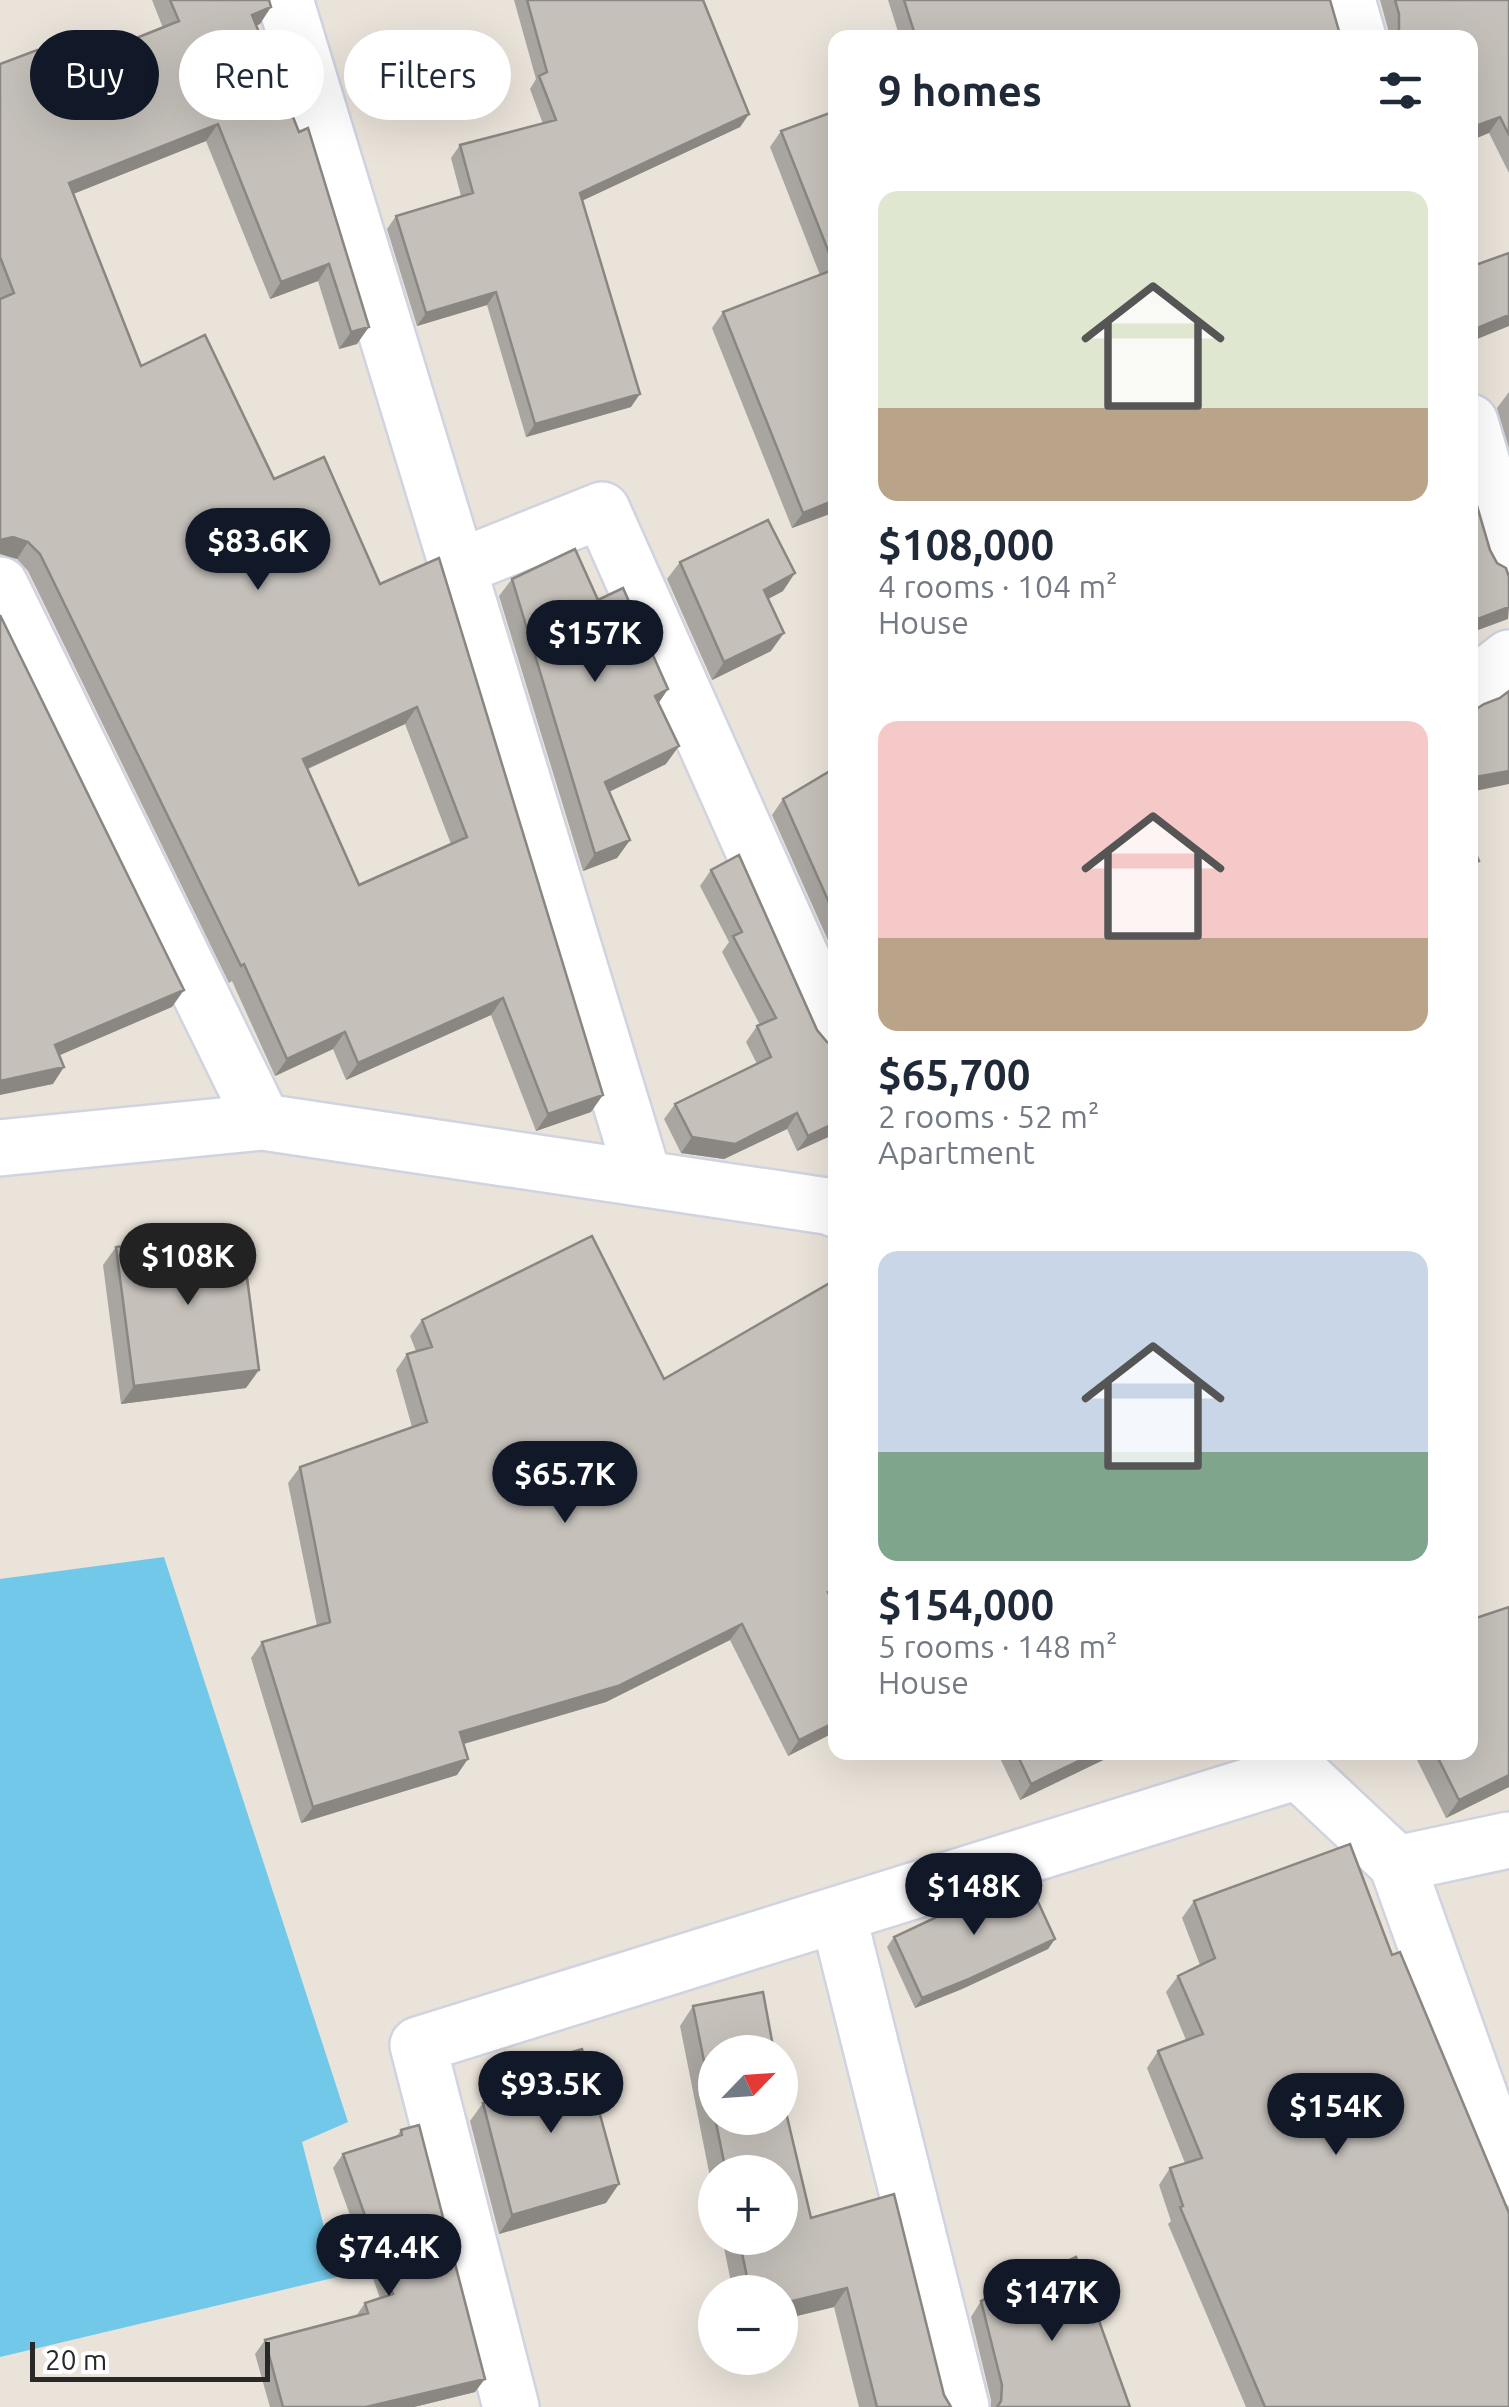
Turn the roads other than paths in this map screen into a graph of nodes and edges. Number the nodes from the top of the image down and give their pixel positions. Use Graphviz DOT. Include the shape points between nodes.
graph roads {
  1 [pos="285,0"];
  2 [pos="1347,0"];
  3 [pos="1356,30"];
  4 [pos="1478,449"];
  5 [pos="1509,556"];
  6 [pos="458,568"];
  7 [pos="0,584"];
  8 [pos="1509,658"];
  9 [pos="1478,682"];
  10 [pos="828,1017"];
  11 [pos="263,1122"];
  12 [pos="0,1148"];
  13 [pos="644,1179"];
  14 [pos="828,1205"];
  15 [pos="1290,1762"];
  16 [pos="1509,1840"];
  17 [pos="1397,1864"];
  18 [pos="838,1915"];
  19 [pos="1509,2178"];
  20 [pos="511,2407"];
  21 [pos="961,2407"];
  1 -- 6 [label="street"];
  2 -- 3 [label="street"];
  4 -- 5 [label="street"];
  6 -- 10 [label="street" via="602,510"];
  6 -- 13 [label="street"];
  7 -- 11 [label="street"];
  8 -- 9 [label="street"];
  11 -- 12 [label="street"];
  11 -- 13 [label="street"];
  13 -- 14 [label="street"];
  15 -- 17 [label="street"];
  15 -- 18 [label="street"];
  16 -- 17 [label="street"];
  17 -- 19 [label="street"];
  18 -- 20 [label="street" via="418,2045"];
  18 -- 21 [label="street"];
}
